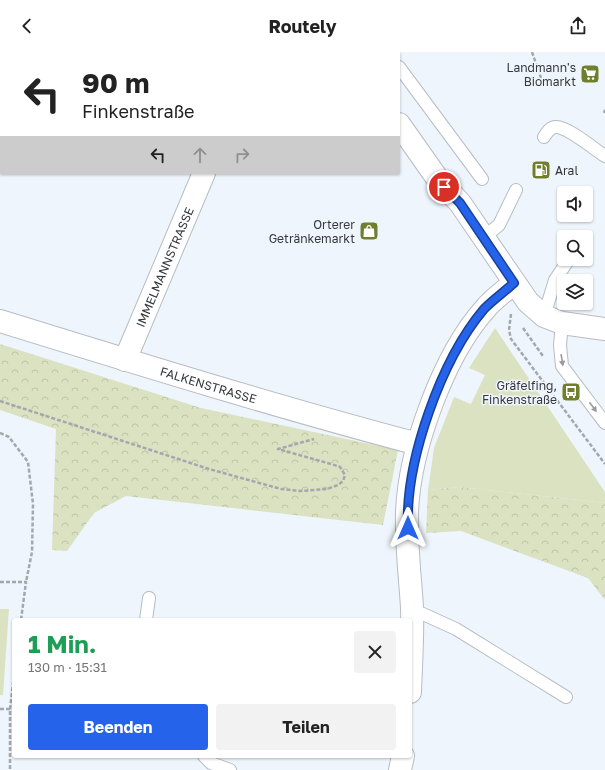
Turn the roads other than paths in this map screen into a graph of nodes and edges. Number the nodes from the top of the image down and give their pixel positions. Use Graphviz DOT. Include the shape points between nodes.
graph roads {
  1 [pos="400,69"];
  2 [pos="400,125"];
  3 [pos="544,137"];
  4 [pos="605,156"];
  5 [pos="204,174"];
  6 [pos="482,179"];
  7 [pos="516,190"];
  8 [pos="484,238"];
  9 [pos="564,266"];
  10 [pos="514,283"];
  11 [pos="553,320"];
  12 [pos="0,321"];
  13 [pos="605,329"];
  14 [pos="125,360"];
  15 [pos="605,423"];
  16 [pos="418,444"];
  17 [pos="148,598"];
  18 [pos="412,609"];
  19 [pos="146,618"];
  20 [pos="412,618"];
  21 [pos="566,697"];
  22 [pos="206,758"];
  23 [pos="403,758"];
  24 [pos="230,770"];
  25 [pos="400,770"];
  1 -- 6 [label="lane"];
  2 -- 8 [label="street" via="436,178 460,203"];
  3 -- 4 [label="lane" via="548,130 554,127 563,128"];
  5 -- 14 [label="street, IMMELMANNSTRASSE"];
  7 -- 8 [label="lane" via="499,225"];
  8 -- 10 [label="street"];
  9 -- 11 [label="lane" via="555,280"];
  10 -- 11 [label="street" via="528,302"];
  10 -- 16 [label="street" via="485,309 463,339 440,386"];
  11 -- 13 [label="street"];
  11 -- 15 [label="lane, one-way" via="560,345 562,366"];
  12 -- 14 [label="street, FALKENSTRASSE"];
  14 -- 16 [label="street, FALKENSTRASSE"];
  16 -- 18 [label="street" via="407,513"];
  17 -- 19 [label="lane"];
  18 -- 20 [label="street"];
  18 -- 21 [label="lane" via="456,629"];
  22 -- 24 [label="lane"];
  23 -- 25 [label="street"];
}
